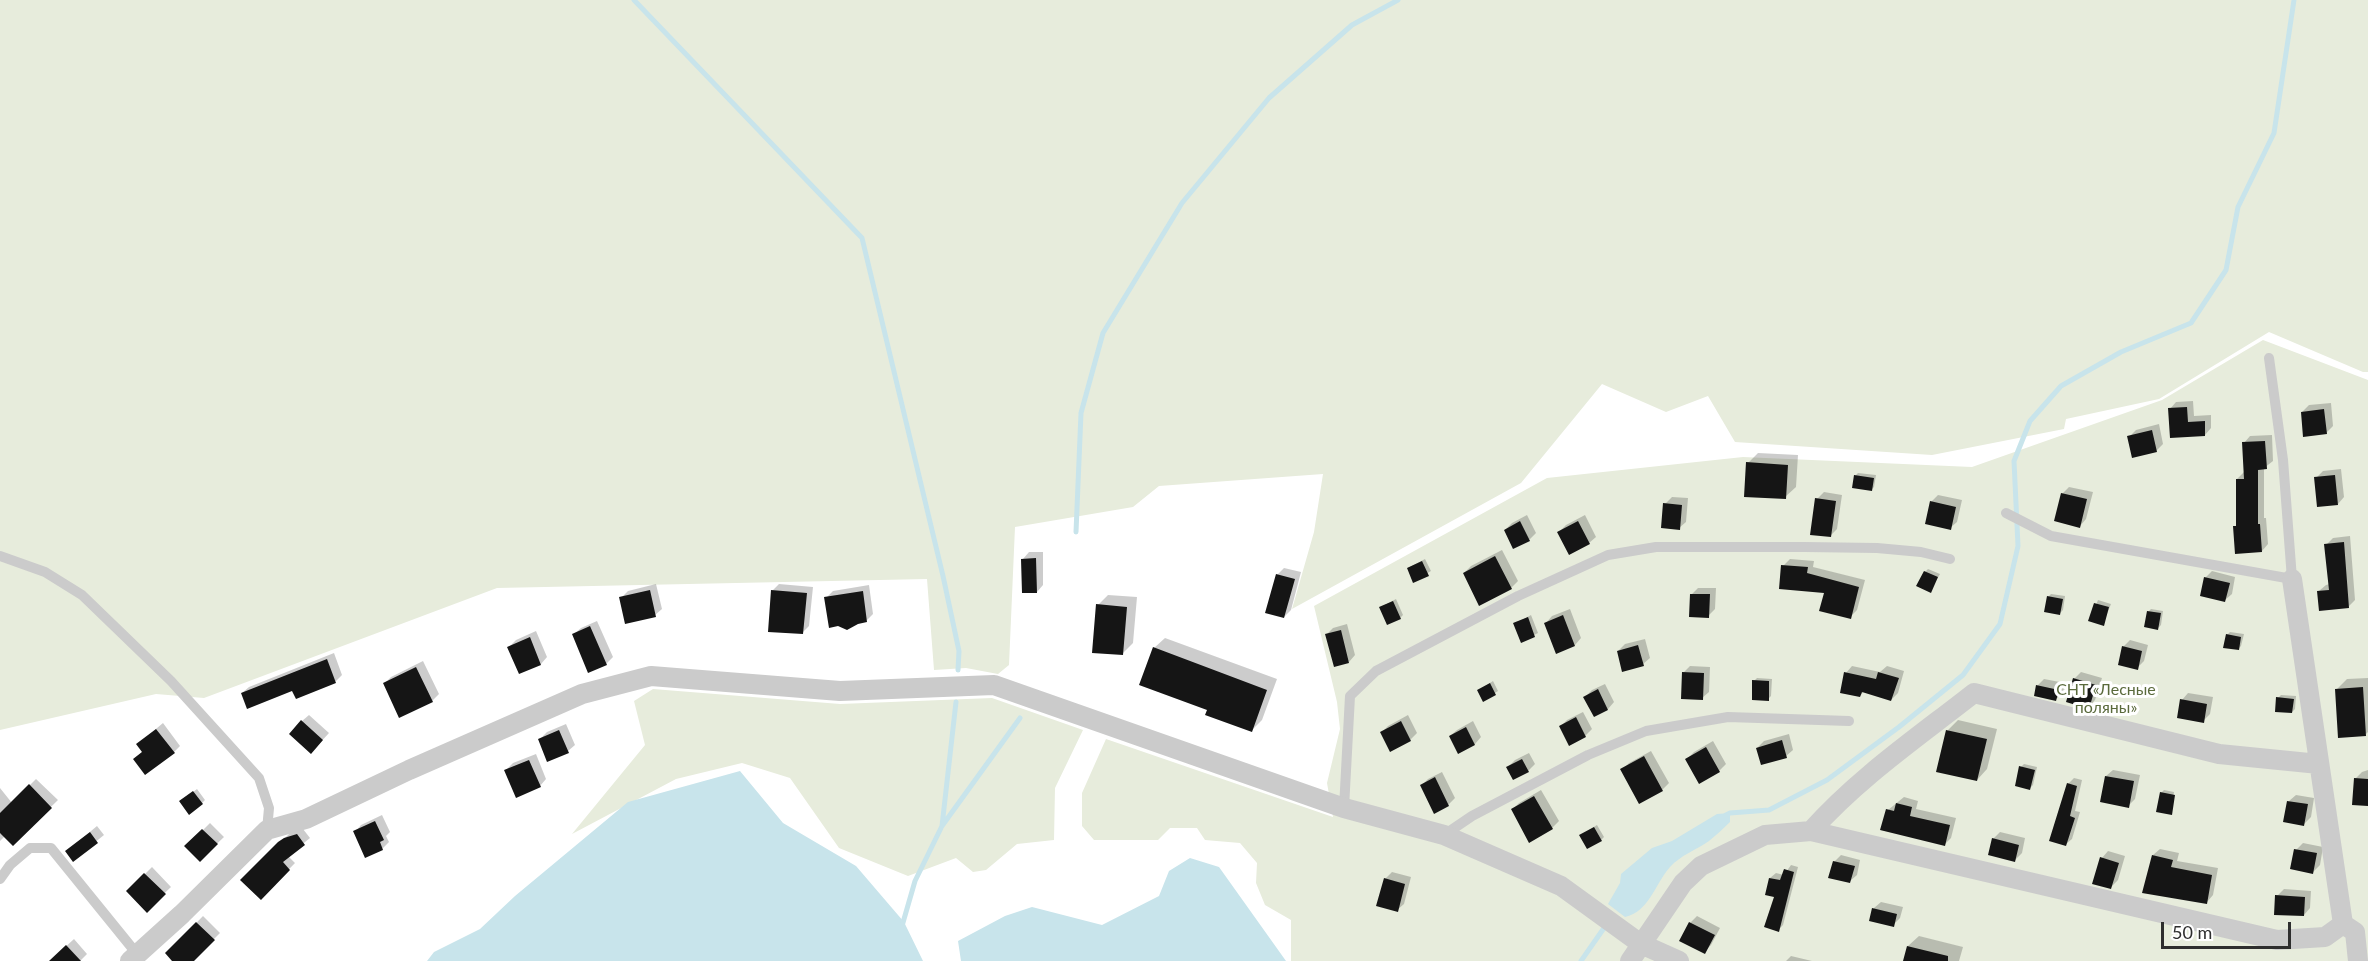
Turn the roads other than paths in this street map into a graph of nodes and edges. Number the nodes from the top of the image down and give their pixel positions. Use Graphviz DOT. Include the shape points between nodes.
graph roads {
  1 [pos="2269,358"];
  2 [pos="2006,513"];
  3 [pos="0,556"];
  4 [pos="1950,559"];
  5 [pos="2292,579"];
  6 [pos="1849,721"];
  7 [pos="2319,764"];
  8 [pos="1344,807"];
  9 [pos="267,830"];
  10 [pos="1811,831"];
  11 [pos="1444,835"];
  12 [pos="0,879"];
  13 [pos="2343,924"];
  14 [pos="1641,944"];
  15 [pos="134,958"];
  16 [pos="1630,961"];
  17 [pos="1679,961"];
  18 [pos="2358,961"];
  1 -- 5 [label="lane" via="2283,460"];
  2 -- 5 [label="lane" via="2051,536"];
  3 -- 9 [label="lane" via="45,572 82,594 171,681 259,778 269,808"];
  4 -- 8 [label="lane" via="1899,550 1805,547 1656,547 1608,555 1518,596 1369,677 1350,696"];
  5 -- 7 [label="street"];
  6 -- 11 [label="lane" via="1728,717 1646,731 1588,755 1472,816"];
  7 -- 10 [label="street" via="2219,754 1974,693 1831,809"];
  7 -- 13 [label="street"];
  8 -- 9 [label="street" via="994,685 840,691 651,676 582,694 306,819"];
  8 -- 11 [label="street"];
  9 -- 15 [label="street"];
  10 -- 13 [label="street" via="2277,940 2325,937"];
  10 -- 14 [label="street" via="1765,835 1701,866 1683,883"];
  11 -- 14 [label="street" via="1561,886"];
  12 -- 15 [label="lane" via="30,848 51,848"];
  13 -- 18 [label="street" via="2355,932"];
  14 -- 16 [label="street"];
  14 -- 17 [label="street"];
}
